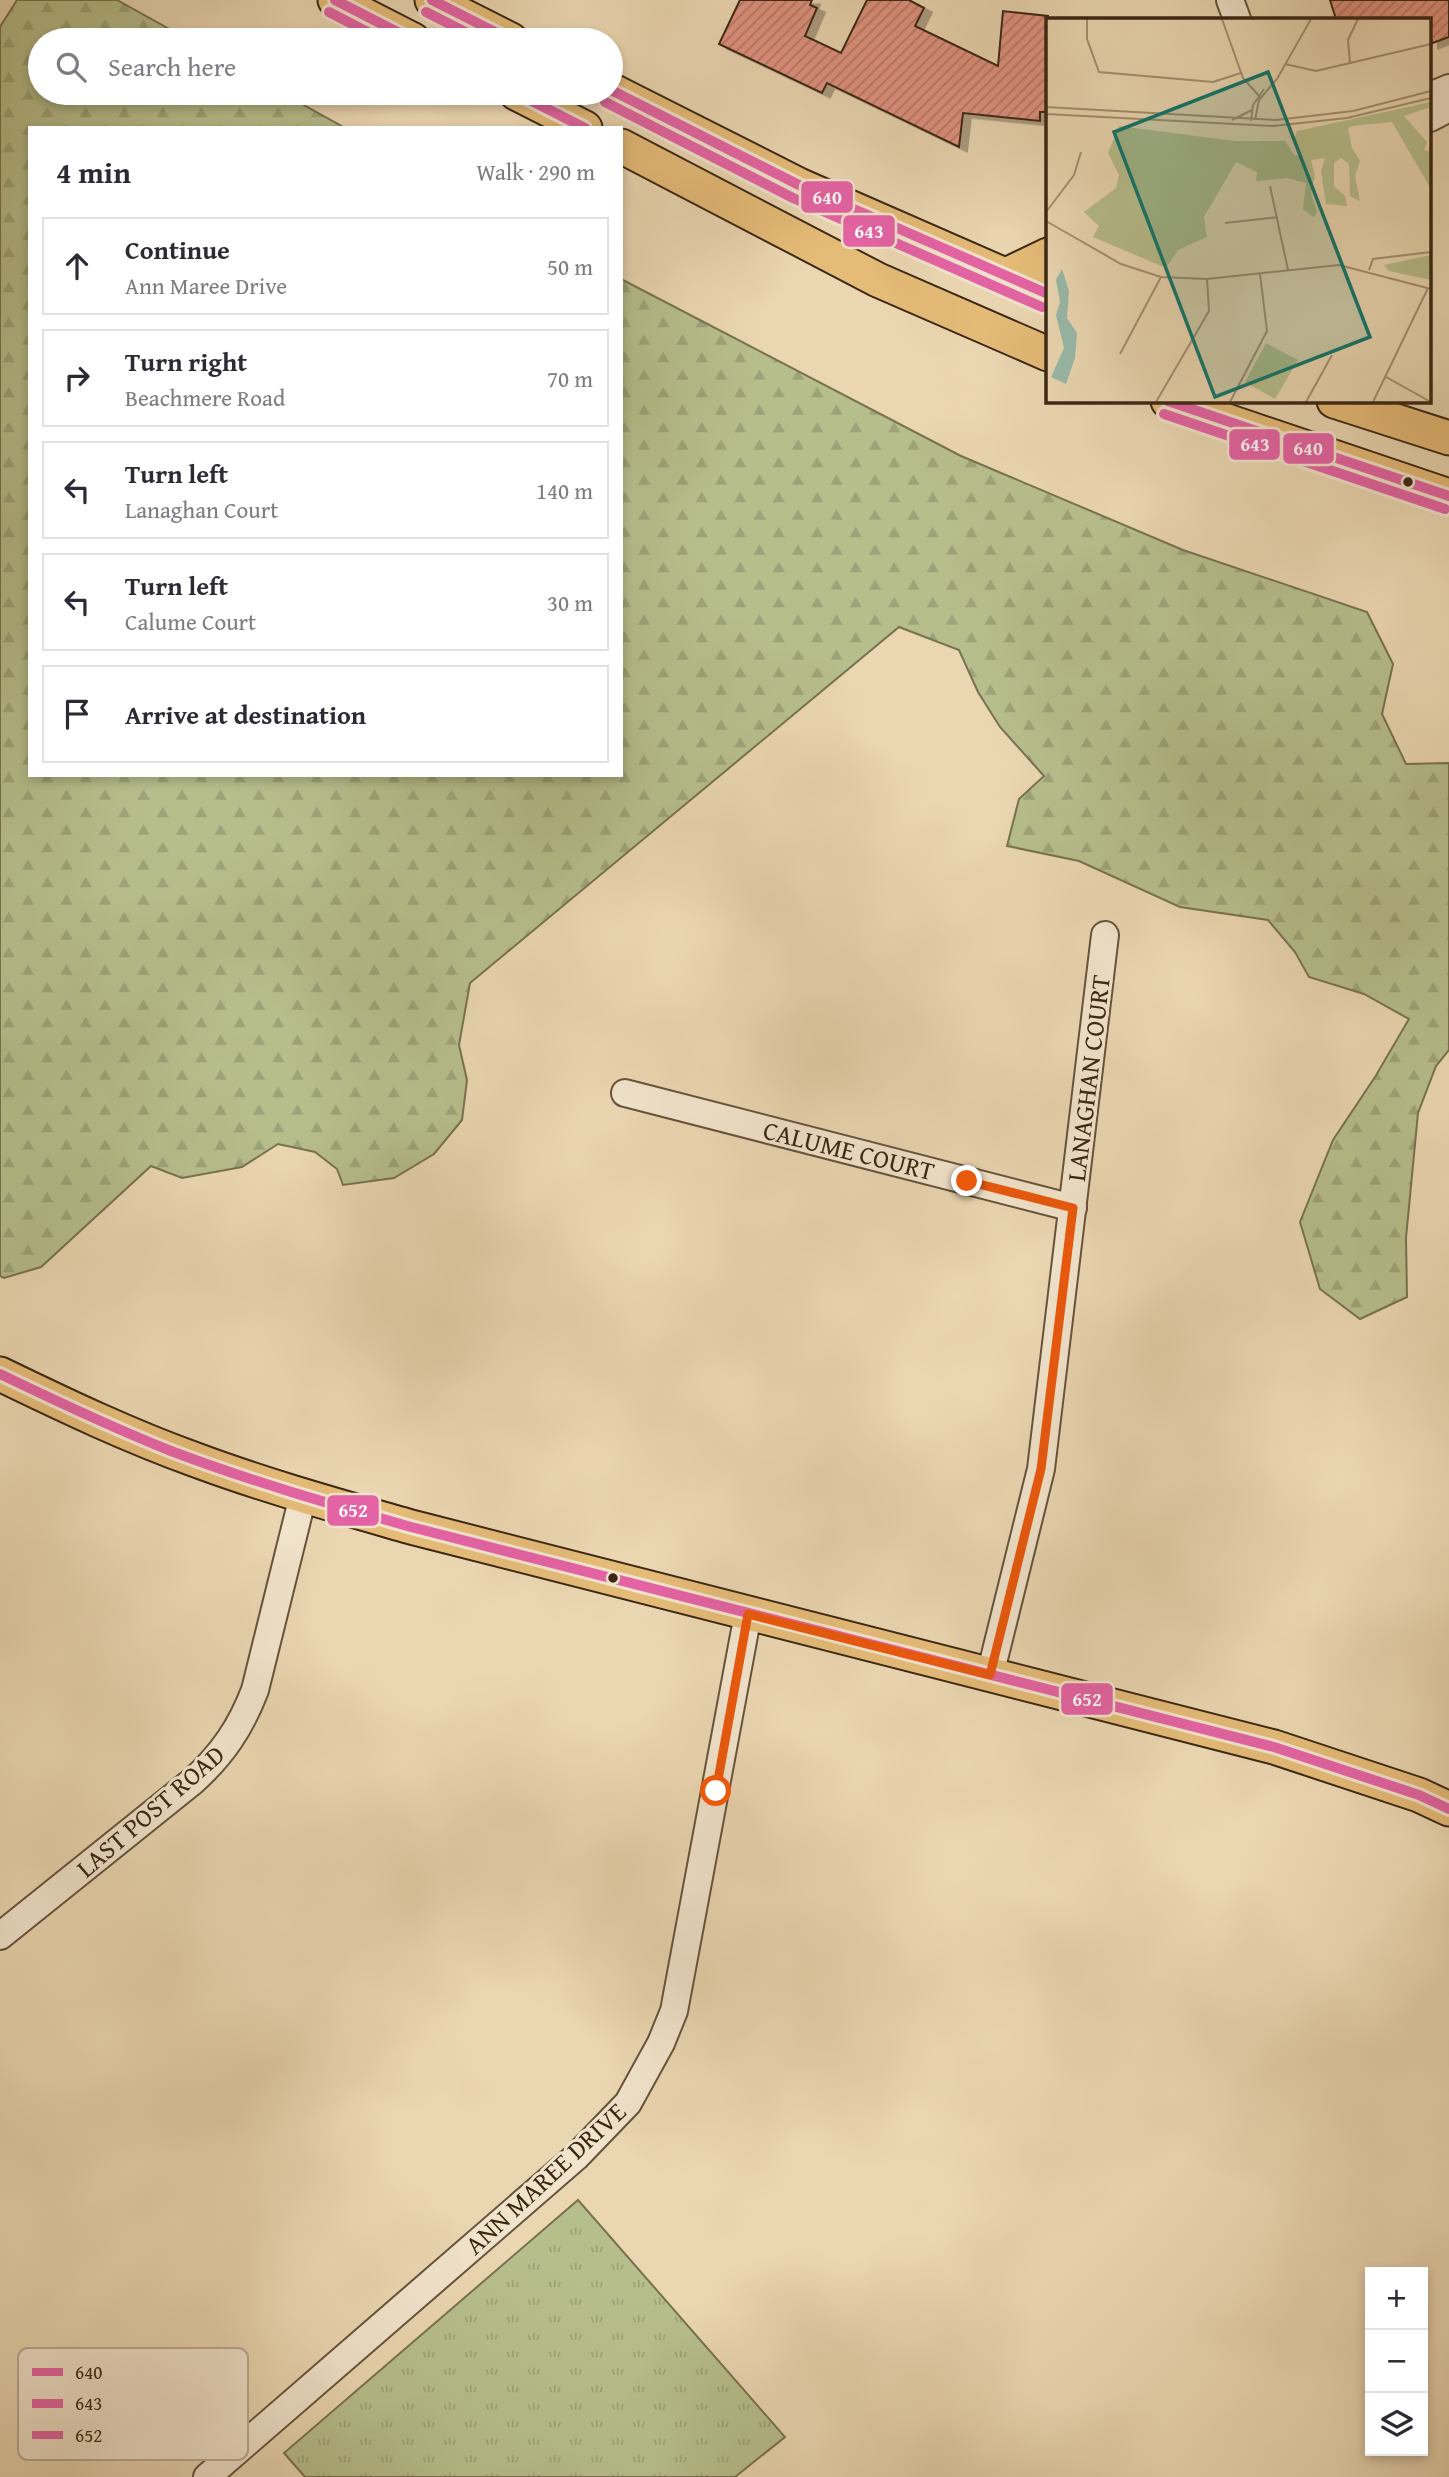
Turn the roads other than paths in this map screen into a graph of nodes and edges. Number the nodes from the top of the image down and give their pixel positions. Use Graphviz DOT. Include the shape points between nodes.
graph roads {
  1 [pos="335,0"];
  2 [pos="432,0"];
  3 [pos="1230,0"];
  4 [pos="1237,18"];
  5 [pos="390,28"];
  6 [pos="488,28"];
  7 [pos="1449,88"];
  8 [pos="1432,95"];
  9 [pos="623,96"];
  10 [pos="540,105"];
  11 [pos="1449,108"];
  12 [pos="1432,117"];
  13 [pos="581,126"];
  14 [pos="623,147"];
  15 [pos="1046,256"];
  16 [pos="1004,276"];
  17 [pos="1046,293"];
  18 [pos="1046,353"];
  19 [pos="1171,402"];
  20 [pos="1337,402"];
  21 [pos="1449,438"];
  22 [pos="1449,496"];
  23 [pos="1105,935"];
  24 [pos="625,1093"];
  25 [pos="1073,1208"];
  26 [pos="0,1374"];
  27 [pos="303,1496"];
  28 [pos="748,1614"];
  29 [pos="990,1675"];
  30 [pos="1449,1809"];
  31 [pos="0,1936"];
  32 [pos="248,2441"];
  33 [pos="227,2460"];
  34 [pos="207,2477"];
  1 -- 5 [label="main road"];
  2 -- 6 [label="main road"];
  3 -- 4 [label="street"];
  7 -- 8 [label="street"];
  9 -- 16 [label="main road" via="799,185"];
  10 -- 13 [label="main road"];
  11 -- 12 [label="street"];
  14 -- 18 [label="main road" via="878,280"];
  15 -- 16 [label="main road"];
  16 -- 17 [label="main road"];
  19 -- 22 [label="main road"];
  20 -- 21 [label="main road"];
  23 -- 25 [label="street, LANAGHAN COURT"];
  24 -- 25 [label="street, CALUME COURT"];
  25 -- 29 [label="street, LANAGHAN COURT" via="1041,1469"];
  26 -- 27 [label="main road" via="159,1446"];
  27 -- 28 [label="main road"];
  27 -- 31 [label="street, LAST POST ROAD" via="255,1690 231,1740 193,1781"];
  28 -- 29 [label="main road"];
  28 -- 32 [label="street, ANN MAREE DRIVE" via="674,2011 639,2085 628,2103 576,2157"];
  29 -- 30 [label="main road" via="1274,1747"];
  33 -- 34 [label="street, ANN MAREE DRIVE"];
}
